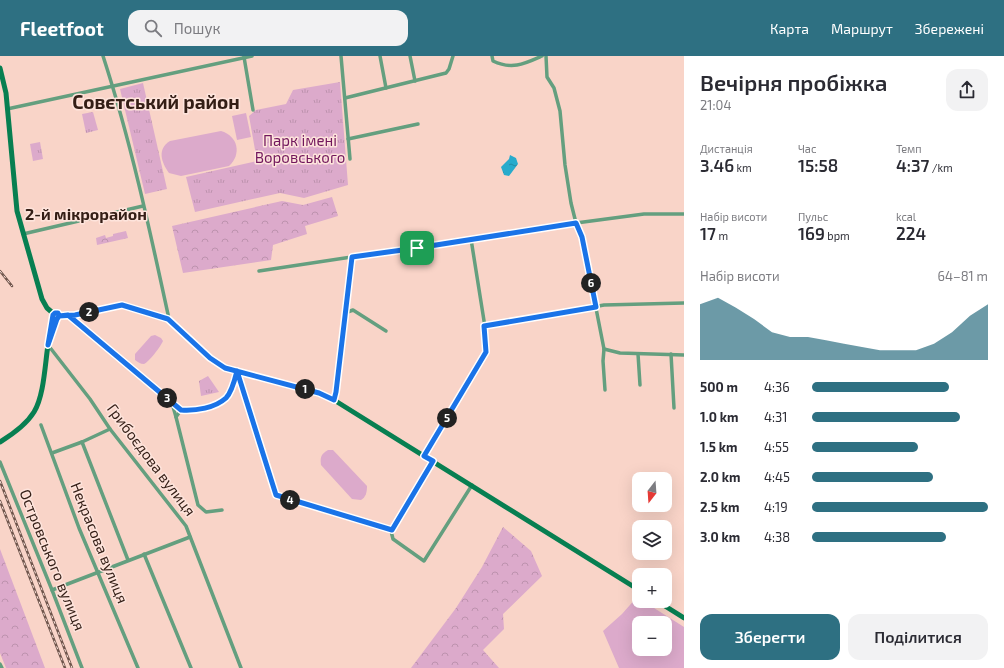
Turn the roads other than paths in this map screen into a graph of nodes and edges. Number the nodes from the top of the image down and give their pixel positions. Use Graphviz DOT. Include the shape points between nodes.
graph roads {
  1 [pos="103,56"];
  2 [pos="252,56"];
  3 [pos="341,56"];
  4 [pos="380,56"];
  5 [pos="410,56"];
  6 [pos="453,56"];
  7 [pos="492,56"];
  8 [pos="542,56"];
  9 [pos="546,56"];
  10 [pos="244,57"];
  11 [pos="0,68"];
  12 [pos="415,81"];
  13 [pos="113,87"];
  14 [pos="386,88"];
  15 [pos="345,98"];
  16 [pos="8,109"];
  17 [pos="253,110"];
  18 [pos="418,124"];
  19 [pos="348,138"];
  20 [pos="350,159"];
  21 [pos="143,206"];
  22 [pos="684,214"];
  23 [pos="576,223"];
  24 [pos="23,234"];
  25 [pos="471,239"];
  26 [pos="352,257"];
  27 [pos="258,271"];
  28 [pos="684,303"];
  29 [pos="596,307"];
  30 [pos="345,313"];
  31 [pos="68,315"];
  32 [pos="56,317"];
  33 [pos="168,319"];
  34 [pos="484,326"];
  35 [pos="386,331"];
  36 [pos="48,345"];
  37 [pos="604,348"];
  38 [pos="638,354"];
  39 [pos="672,354"];
  40 [pos="684,355"];
  41 [pos="237,371"];
  42 [pos="640,385"];
  43 [pos="605,390"];
  44 [pos="334,400"];
  45 [pos="172,402"];
  46 [pos="674,408"];
  47 [pos="181,410"];
  48 [pos="176,417"];
  49 [pos="41,425"];
  50 [pos="110,429"];
  51 [pos="0,442"];
  52 [pos="82,442"];
  53 [pos="52,454"];
  54 [pos="424,456"];
  55 [pos="433,461"];
  56 [pos="0,462"];
  57 [pos="472,485"];
  58 [pos="222,510"];
  59 [pos="392,530"];
  60 [pos="190,537"];
  61 [pos="144,554"];
  62 [pos="128,560"];
  63 [pos="98,572"];
  64 [pos="632,586"];
  65 [pos="52,590"];
  66 [pos="668,608"];
  67 [pos="684,618"];
  68 [pos="0,664"];
  69 [pos="2,668"];
  70 [pos="82,668"];
  71 [pos="138,668"];
  72 [pos="191,668"];
  73 [pos="241,668"];
  1 -- 13 [label="street"];
  2 -- 10 [label="street"];
  3 -- 15 [label="street"];
  4 -- 14 [label="street"];
  5 -- 12 [label="street"];
  6 -- 12 [label="street" via="446,73"];
  7 -- 8 [label="street" via="493,61 504,66 525,64"];
  9 -- 23 [label="street" via="547,77 554,88 560,111 565,165"];
  10 -- 13 [label="street"];
  10 -- 17 [label="street"];
  11 -- 16 [label="street"];
  12 -- 14 [label="street"];
  13 -- 16 [label="street"];
  13 -- 21 [label="street"];
  14 -- 15 [label="street"];
  15 -- 19 [label="street"];
  16 -- 24 [label="street" via="17,212"];
  18 -- 19 [label="street"];
  19 -- 20 [label="street"];
  21 -- 24 [label="street"];
  21 -- 33 [label="street"];
  22 -- 23 [label="street" via="644,214"];
  23 -- 25 [label="street"];
  23 -- 29 [label="street" via="582,237"];
  24 -- 32 [label="street" via="42,299"];
  25 -- 26 [label="street"];
  25 -- 34 [label="street"];
  26 -- 27 [label="street"];
  26 -- 30 [label="street"];
  28 -- 29 [label="street"];
  29 -- 34 [label="street"];
  29 -- 37 [label="street"];
  30 -- 35 [label="street" via="353,310"];
  30 -- 44 [label="street"];
  31 -- 32 [label="street"];
  31 -- 33 [label="street" via="122,305"];
  31 -- 45 [label="street"];
  32 -- 36 [label="street"];
  33 -- 41 [label="street" via="210,358 225,368"];
  34 -- 54 [label="street" via="486,352"];
  36 -- 50 [label="street, Грибоєдова вулиця"];
  36 -- 51 [label="street" via="36,410 14,434"];
  37 -- 38 [label="street" via="620,353"];
  37 -- 43 [label="street"];
  38 -- 39 [label="street"];
  38 -- 42 [label="street"];
  39 -- 40 [label="street"];
  39 -- 46 [label="street"];
  41 -- 44 [label="street" via="319,393"];
  41 -- 47 [label="street" via="227,397 208,407 192,411"];
  41 -- 59 [label="street" via="276,495"];
  44 -- 54 [label="street"];
  45 -- 47 [label="street"];
  45 -- 48 [label="street"];
  47 -- 48 [label="street"];
  48 -- 58 [label="street" via="198,505 206,512"];
  49 -- 53 [label="street, Некрасова вулиця"];
  50 -- 52 [label="street"];
  50 -- 60 [label="street, Грибоєдова вулиця" via="186,526"];
  52 -- 53 [label="street"];
  52 -- 62 [label="street"];
  53 -- 63 [label="street, Некрасова вулиця"];
  54 -- 55 [label="street"];
  55 -- 57 [label="street"];
  55 -- 59 [label="street"];
  56 -- 65 [label="street, Островського вулиця"];
  57 -- 59 [label="street" via="424,561 393,539"];
  57 -- 64 [label="street"];
  60 -- 61 [label="street"];
  60 -- 73 [label="street, Грибоєдова вулиця"];
  61 -- 62 [label="street"];
  61 -- 72 [label="street"];
  62 -- 63 [label="street"];
  63 -- 65 [label="street"];
  63 -- 71 [label="street, Некрасова вулиця"];
  65 -- 70 [label="street, Островського вулиця"];
  66 -- 67 [label="street"];
  68 -- 69 [label="street"];
}
